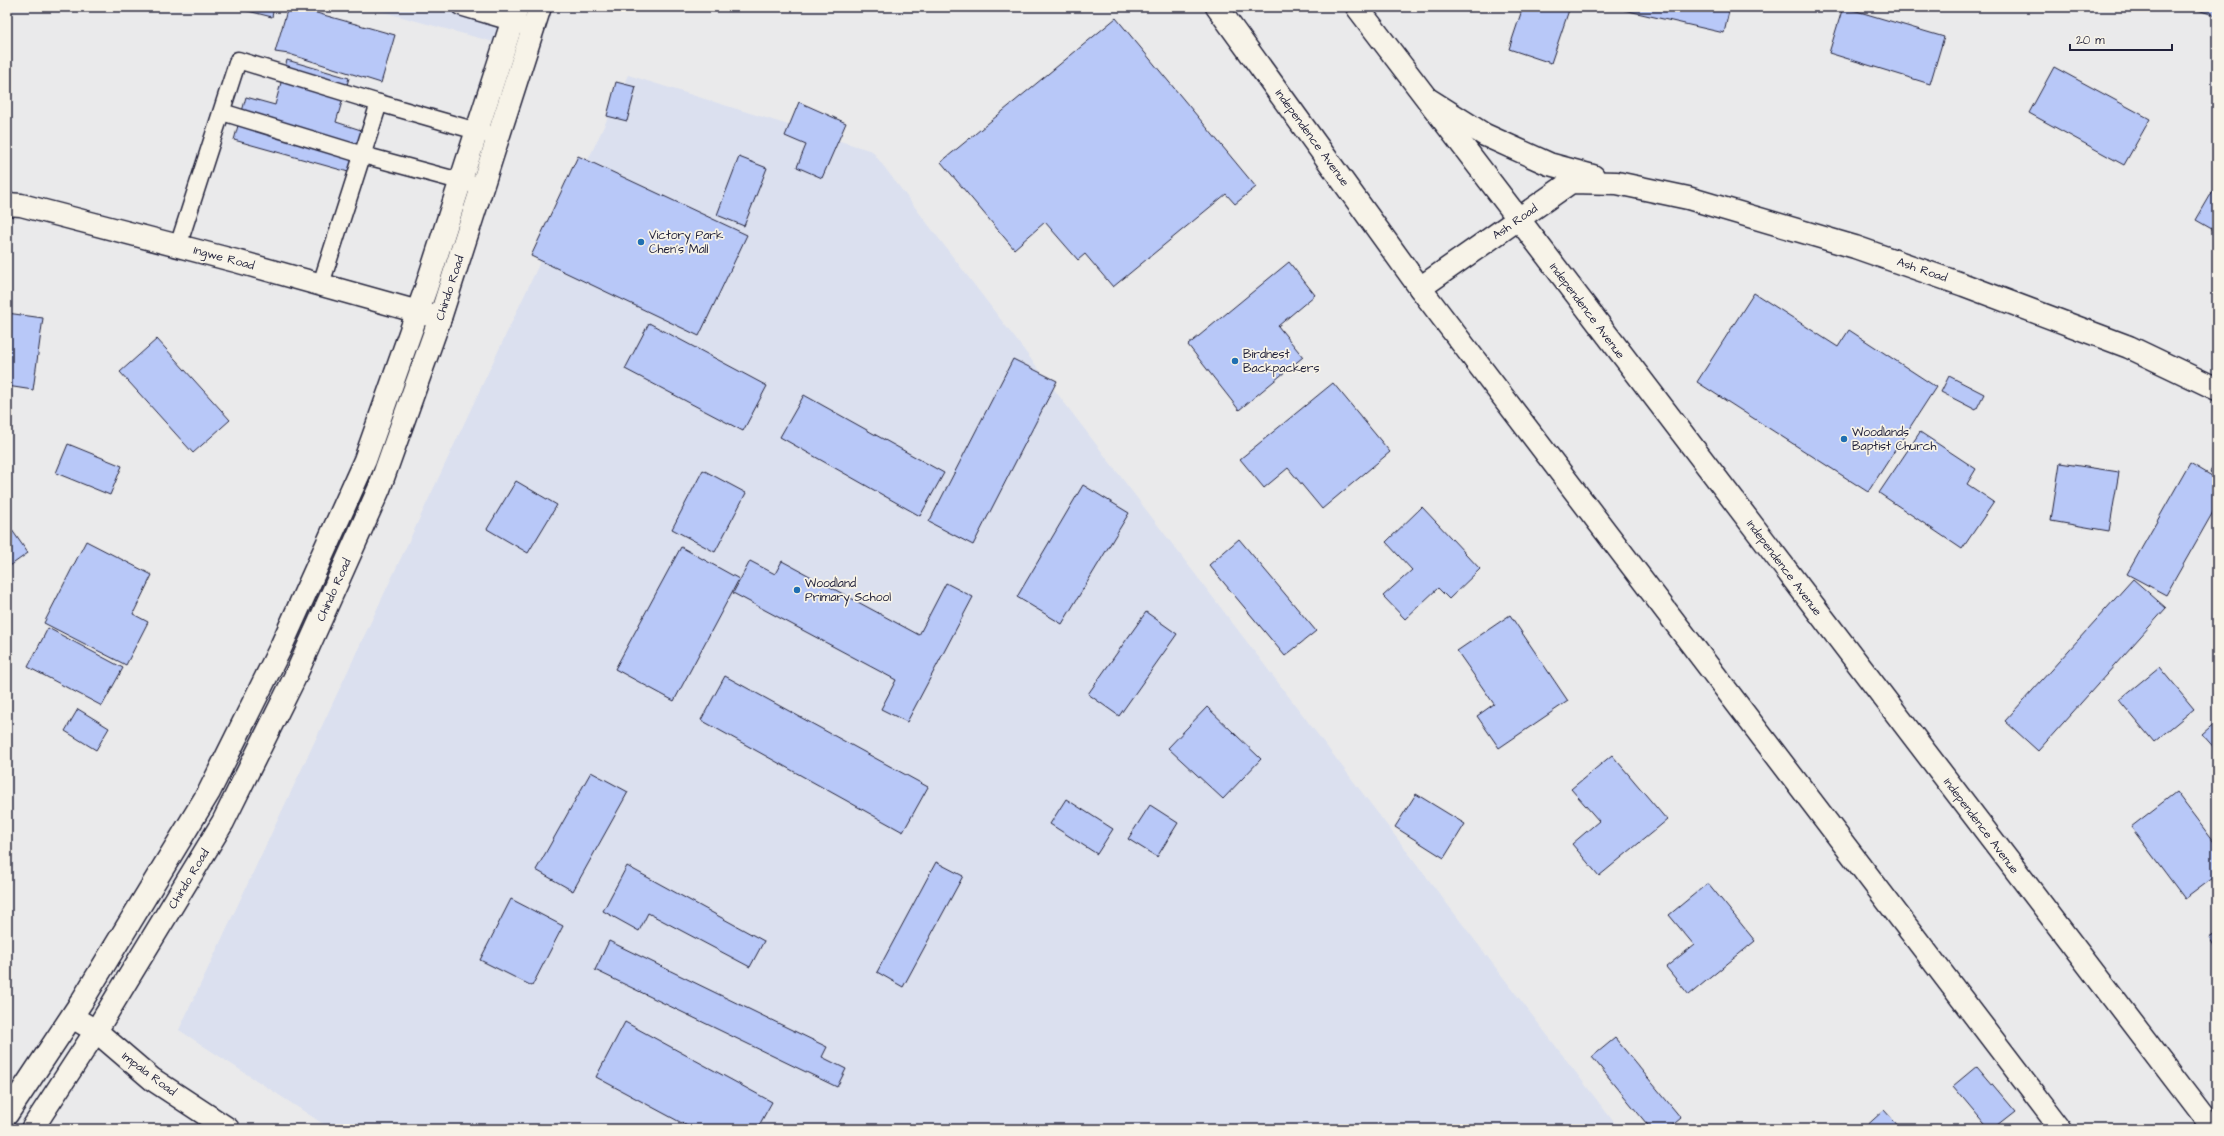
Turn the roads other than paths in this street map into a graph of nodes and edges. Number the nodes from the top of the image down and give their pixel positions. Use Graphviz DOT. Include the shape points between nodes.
graph roads {
  1 [pos="460,7"];
  2 [pos="540,7"];
  3 [pos="1217,7"];
  4 [pos="1357,7"];
  5 [pos="515,15"];
  6 [pos="534,28"];
  7 [pos="1425,97"];
  8 [pos="379,103"];
  9 [pos="222,112"];
  10 [pos="476,131"];
  11 [pos="498,137"];
  12 [pos="362,155"];
  13 [pos="460,182"];
  14 [pos="1617,183"];
  15 [pos="482,187"];
  16 [pos="7,204"];
  17 [pos="1518,220"];
  18 [pos="178,246"];
  19 [pos="321,284"];
  20 [pos="1420,288"];
  21 [pos="417,312"];
  22 [pos="440,318"];
  23 [pos="2217,389"];
  24 [pos="72,1017"];
  25 [pos="96,1031"];
  26 [pos="7,1114"];
  27 [pos="32,1129"];
  28 [pos="228,1129"];
  29 [pos="2061,1129"];
  30 [pos="2212,1129"];
  1 -- 5 [label="lane"];
  2 -- 6 [label="main road, Chindo Road"];
  3 -- 20 [label="main road, Independence Avenue"];
  4 -- 7 [label="main road, Independence Avenue"];
  5 -- 6 [label="lane"];
  5 -- 10 [label="main road, Chindo Road"];
  6 -- 11 [label="main road, Chindo Road"];
  7 -- 14 [label="main road, Ash Road" via="1485,135 1535,158"];
  7 -- 17 [label="main road, Independence Avenue"];
  8 -- 9 [label="lane" via="238,60"];
  8 -- 10 [label="lane"];
  8 -- 12 [label="lane"];
  9 -- 12 [label="lane"];
  9 -- 18 [label="lane"];
  10 -- 11 [label="lane"];
  10 -- 13 [label="main road, Chindo Road"];
  11 -- 15 [label="main road, Chindo Road"];
  12 -- 13 [label="lane"];
  12 -- 19 [label="lane"];
  13 -- 15 [label="lane"];
  13 -- 21 [label="main road, Chindo Road"];
  14 -- 17 [label="main road, Ash Road" via="1571,182"];
  14 -- 23 [label="main road, Ash Road" via="1688,198 1855,247 2129,347"];
  15 -- 22 [label="main road, Chindo Road"];
  16 -- 18 [label="main road, Ingwe Road" via="21,205"];
  17 -- 20 [label="main road, Ash Road"];
  17 -- 30 [label="main road, Independence Avenue"];
  18 -- 19 [label="main road, Ingwe Road"];
  19 -- 21 [label="main road, Ingwe Road"];
  20 -- 29 [label="main road, Independence Avenue"];
  21 -- 22 [label="main road, Ingwe Road"];
  21 -- 24 [label="main road, Chindo Road" via="365,460 280,649 209,792"];
  22 -- 25 [label="main road, Chindo Road" via="379,489 294,679 223,822"];
  24 -- 25 [label="main road, Impala Road"];
  24 -- 26 [label="main road, Chindo Road"];
  25 -- 27 [label="main road, Chindo Road"];
  25 -- 28 [label="main road, Impala Road" via="152,1079"];
}
